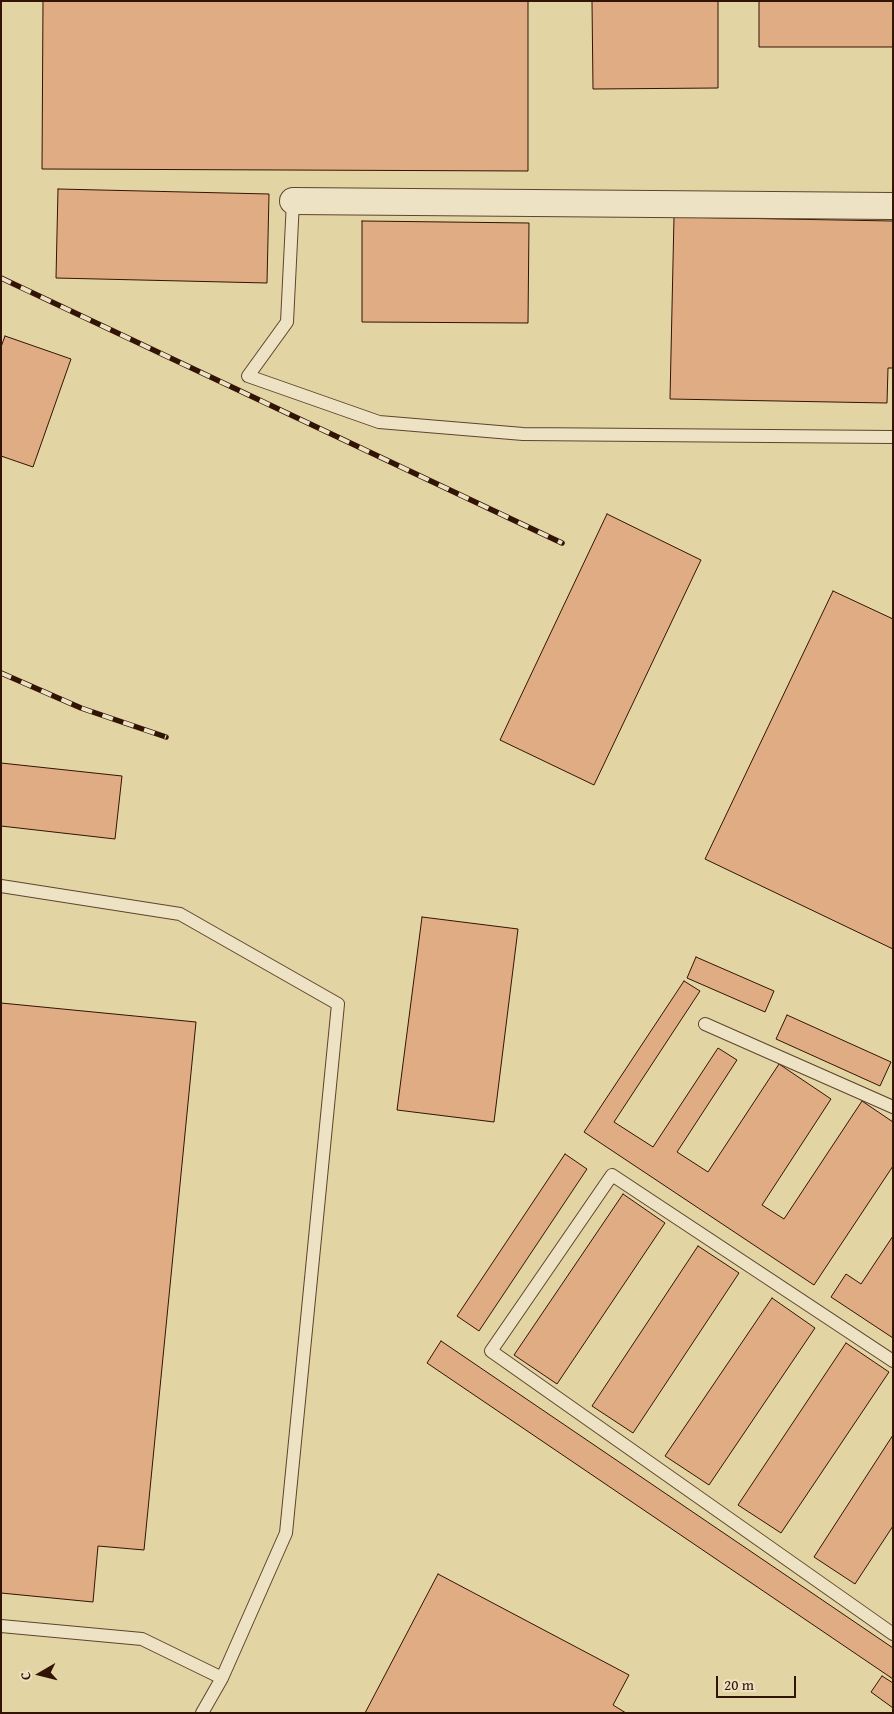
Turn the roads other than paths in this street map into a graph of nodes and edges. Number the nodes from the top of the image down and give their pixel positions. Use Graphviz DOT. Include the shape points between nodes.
graph roads {
  1 [pos="293,201"];
  2 [pos="893,206"];
  3 [pos="893,437"];
  4 [pos="1,886"];
  5 [pos="705,1024"];
  6 [pos="893,1107"];
  7 [pos="893,1361"];
  8 [pos="1,1626"];
  9 [pos="893,1634"];
  10 [pos="222,1678"];
  11 [pos="202,1713"];
  1 -- 2 [label="street"];
  1 -- 3 [label="lane" via="287,322 248,376 379,422 523,434"];
  4 -- 10 [label="lane" via="180,914 338,1004 286,1533"];
  5 -- 6 [label="lane"];
  7 -- 9 [label="lane" via="612,1175 491,1351"];
  8 -- 10 [label="lane" via="142,1640"];
  10 -- 11 [label="lane"];
}
